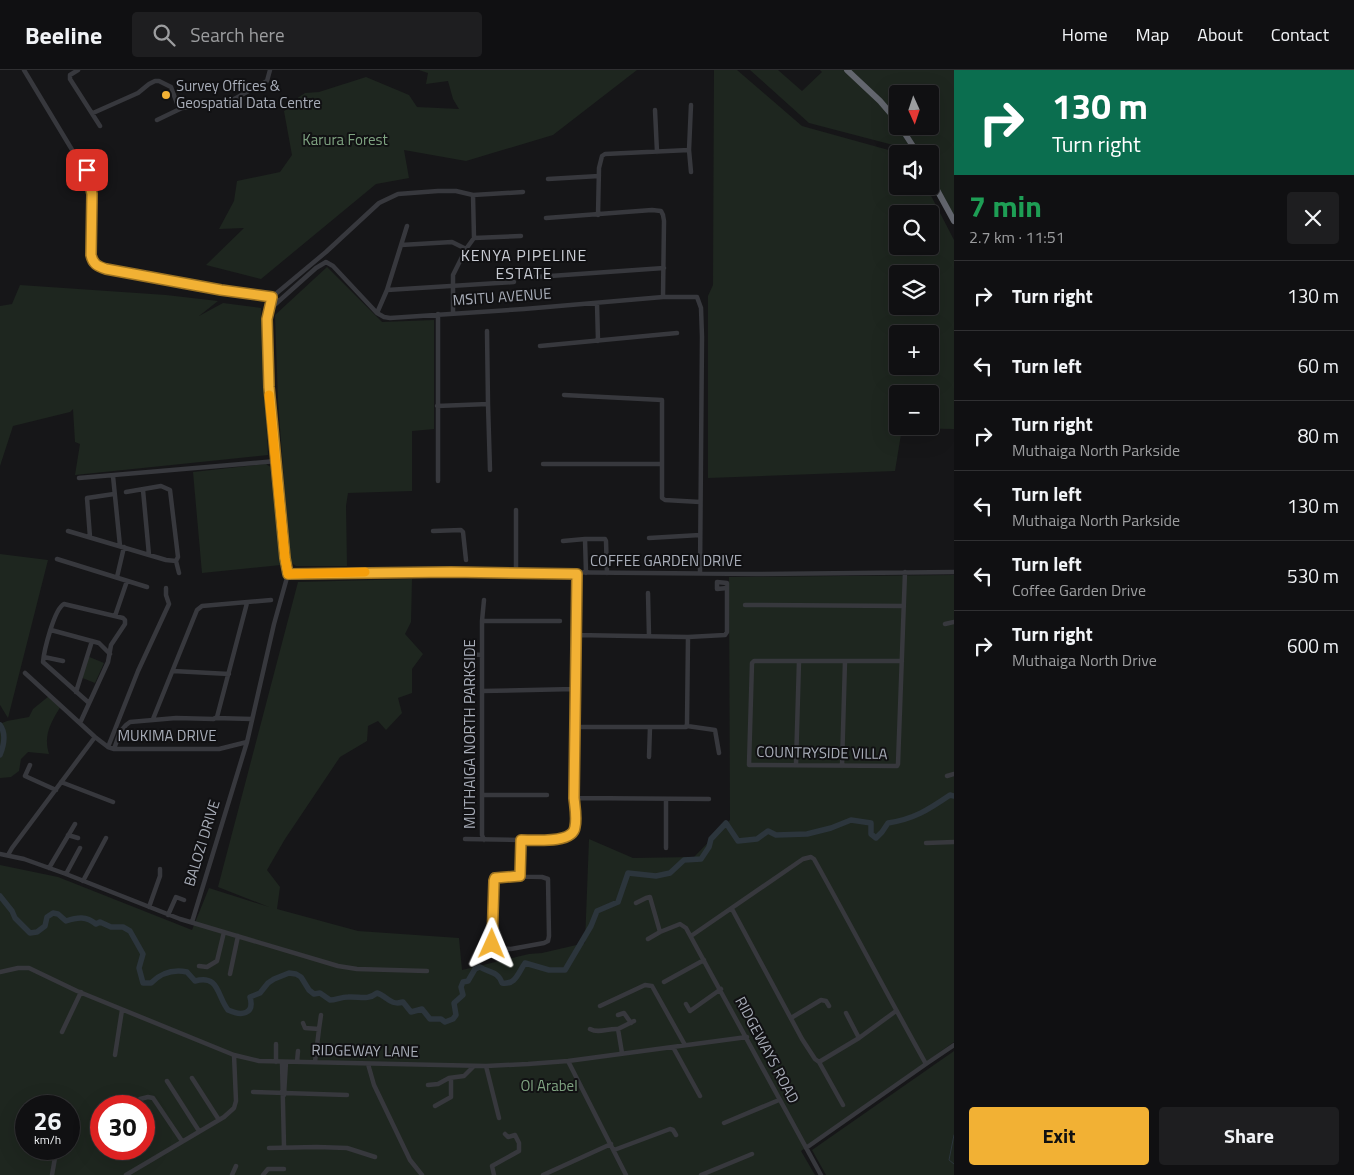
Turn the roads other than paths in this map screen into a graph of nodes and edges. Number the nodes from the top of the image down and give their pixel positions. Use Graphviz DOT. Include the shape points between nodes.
graph roads {
  1 [pos="24,70"];
  2 [pos="78,70"];
  3 [pos="270,70"];
  4 [pos="847,70"];
  5 [pos="691,105"];
  6 [pos="179,109"];
  7 [pos="655,110"];
  8 [pos="889,112"];
  9 [pos="93,113"];
  10 [pos="157,120"];
  11 [pos="100,126"];
  12 [pos="689,150"];
  13 [pos="657,152"];
  14 [pos="690,172"];
  15 [pos="598,176"];
  16 [pos="548,179"];
  17 [pos="523,192"];
  18 [pos="939,193"];
  19 [pos="473,195"];
  20 [pos="598,214"];
  21 [pos="546,218"];
  22 [pos="954,221"];
  23 [pos="407,226"];
  24 [pos="521,236"];
  25 [pos="474,238"];
  26 [pos="401,245"];
  27 [pos="466,249"];
  28 [pos="664,268"];
  29 [pos="536,277"];
  30 [pos="514,282"];
  31 [pos="453,285"];
  32 [pos="386,290"];
  33 [pos="272,297"];
  34 [pos="663,297"];
  35 [pos="280,301"];
  36 [pos="597,303"];
  37 [pos="270,309"];
  38 [pos="377,313"];
  39 [pos="453,313"];
  40 [pos="438,314"];
  41 [pos="487,330"];
  42 [pos="677,333"];
  43 [pos="598,340"];
  44 [pos="540,346"];
  45 [pos="564,395"];
  46 [pos="488,404"];
  47 [pos="437,406"];
  48 [pos="276,461"];
  49 [pos="543,464"];
  50 [pos="661,464"];
  51 [pos="490,470"];
  52 [pos="113,476"];
  53 [pos="79,478"];
  54 [pos="438,481"];
  55 [pos="143,490"];
  56 [pos="126,492"];
  57 [pos="114,494"];
  58 [pos="700,502"];
  59 [pos="516,510"];
  60 [pos="68,531"];
  61 [pos="433,531"];
  62 [pos="700,535"];
  63 [pos="90,537"];
  64 [pos="649,538"];
  65 [pos="585,539"];
  66 [pos="563,540"];
  67 [pos="122,546"];
  68 [pos="149,554"];
  69 [pos="57,560"];
  70 [pos="466,560"];
  71 [pos="176,561"];
  72 [pos="516,572"];
  73 [pos="905,572"];
  74 [pos="954,572"];
  75 [pos="178,573"];
  76 [pos="586,573"];
  77 [pos="607,573"];
  78 [pos="700,573"];
  79 [pos="288,574"];
  80 [pos="577,574"];
  81 [pos="117,577"];
  82 [pos="127,581"];
  83 [pos="147,587"];
  84 [pos="166,588"];
  85 [pos="727,588"];
  86 [pos="648,593"];
  87 [pos="271,600"];
  88 [pos="484,600"];
  89 [pos="247,603"];
  90 [pos="745,605"];
  91 [pos="904,606"];
  92 [pos="116,616"];
  93 [pos="482,621"];
  94 [pos="560,621"];
  95 [pos="954,622"];
  96 [pos="945,624"];
  97 [pos="51,630"];
  98 [pos="576,635"];
  99 [pos="649,636"];
  100 [pos="688,637"];
  101 [pos="92,641"];
  102 [pos="110,654"];
  103 [pos="465,654"];
  104 [pos="482,655"];
  105 [pos="44,657"];
  106 [pos="63,661"];
  107 [pos="799,661"];
  108 [pos="845,661"];
  109 [pos="902,661"];
  110 [pos="173,671"];
  111 [pos="25,673"];
  112 [pos="229,674"];
  113 [pos="575,689"];
  114 [pos="482,691"];
  115 [pos="76,692"];
  116 [pos="90,703"];
  117 [pos="215,718"];
  118 [pos="153,719"];
  119 [pos="252,719"];
  120 [pos="80,723"];
  121 [pos="575,727"];
  122 [pos="650,727"];
  123 [pos="686,727"];
  124 [pos="96,737"];
  125 [pos="247,742"];
  126 [pos="108,747"];
  127 [pos="114,750"];
  128 [pos="720,753"];
  129 [pos="649,757"];
  130 [pos="30,765"];
  131 [pos="796,765"];
  132 [pos="842,766"];
  133 [pos="954,774"];
  134 [pos="947,776"];
  135 [pos="61,782"];
  136 [pos="56,790"];
  137 [pos="482,795"];
  138 [pos="547,795"];
  139 [pos="574,798"];
  140 [pos="666,799"];
  141 [pos="709,799"];
  142 [pos="113,802"];
  143 [pos="75,824"];
  144 [pos="68,835"];
  145 [pos="78,838"];
  146 [pos="106,838"];
  147 [pos="465,839"];
  148 [pos="484,840"];
  149 [pos="521,840"];
  150 [pos="954,842"];
  151 [pos="926,843"];
  152 [pos="80,848"];
  153 [pos="666,848"];
  154 [pos="0,854"];
  155 [pos="8,856"];
  156 [pos="49,868"];
  157 [pos="160,869"];
  158 [pos="66,874"];
  159 [pos="520,876"];
  160 [pos="83,881"];
  161 [pos="184,900"];
  162 [pos="636,903"];
  163 [pos="149,907"];
  164 [pos="732,909"];
  165 [pos="168,915"];
  166 [pos="192,922"];
  167 [pos="224,932"];
  168 [pos="660,932"];
  169 [pos="238,936"];
  170 [pos="691,936"];
  171 [pos="648,939"];
  172 [pos="704,960"];
  173 [pos="199,966"];
  174 [pos="427,971"];
  175 [pos="0,972"];
  176 [pos="230,974"];
  177 [pos="664,982"];
  178 [pos="721,989"];
  179 [pos="81,992"];
  180 [pos="686,1004"];
  181 [pos="600,1006"];
  182 [pos="828,1006"];
  183 [pos="122,1010"];
  184 [pos="896,1011"];
  185 [pos="846,1013"];
  186 [pos="321,1015"];
  187 [pos="618,1015"];
  188 [pos="791,1018"];
  189 [pos="303,1022"];
  190 [pos="319,1029"];
  191 [pos="590,1029"];
  192 [pos="618,1029"];
  193 [pos="62,1032"];
  194 [pos="747,1037"];
  195 [pos="859,1038"];
  196 [pos="276,1044"];
  197 [pos="685,1045"];
  198 [pos="954,1045"];
  199 [pos="673,1047"];
  200 [pos="298,1051"];
  201 [pos="622,1053"];
  202 [pos="116,1055"];
  203 [pos="234,1055"];
  204 [pos="568,1061"];
  205 [pos="276,1062"];
  206 [pos="284,1062"];
  207 [pos="297,1062"];
  208 [pos="315,1062"];
  209 [pos="818,1062"];
  210 [pos="368,1064"];
  211 [pos="926,1064"];
  212 [pos="474,1066"];
  213 [pos="486,1066"];
  214 [pos="192,1078"];
  215 [pos="451,1078"];
  216 [pos="167,1081"];
  217 [pos="428,1086"];
  218 [pos="253,1092"];
  219 [pos="284,1094"];
  220 [pos="346,1095"];
  221 [pos="700,1096"];
  222 [pos="779,1100"];
  223 [pos="155,1101"];
  224 [pos="843,1105"];
  225 [pos="435,1106"];
  226 [pos="499,1118"];
  227 [pos="219,1120"];
  228 [pos="724,1123"];
  229 [pos="199,1132"];
  230 [pos="505,1134"];
  231 [pos="676,1135"];
  232 [pos="182,1141"];
  233 [pos="611,1144"];
  234 [pos="284,1147"];
  235 [pos="268,1148"];
  236 [pos="806,1148"];
  237 [pos="614,1150"];
  238 [pos="752,1154"];
  239 [pos="375,1157"];
  240 [pos="55,1160"];
  241 [pos="236,1166"];
  242 [pos="284,1169"];
  243 [pos="52,1175"];
  244 [pos="126,1175"];
  245 [pos="232,1175"];
  246 [pos="263,1175"];
  247 [pos="422,1175"];
  248 [pos="494,1175"];
  249 [pos="543,1175"];
  250 [pos="626,1175"];
  251 [pos="701,1175"];
  252 [pos="821,1175"];
  1 -- 33 [label="street" via="87,170 92,194 91,255 96,265"];
  2 -- 9 [label="street" via="70,75 70,79"];
  3 -- 6 [label="street" via="267,81 228,103"];
  4 -- 8 [label="highway"];
  5 -- 12 [label="street"];
  6 -- 9 [label="street" via="171,87 155,81 138,93"];
  6 -- 10 [label="street"];
  7 -- 13 [label="street"];
  9 -- 11 [label="street"];
  12 -- 13 [label="street"];
  12 -- 14 [label="street"];
  13 -- 15 [label="street" via="605,154 599,162"];
  15 -- 16 [label="street"];
  15 -- 20 [label="street"];
  17 -- 19 [label="street"];
  18 -- 22 [label="highway"];
  19 -- 25 [label="street"];
  19 -- 33 [label="street" via="456,191 398,194 379,203"];
  20 -- 21 [label="street"];
  20 -- 28 [label="street" via="660,211 664,221"];
  23 -- 26 [label="street"];
  24 -- 25 [label="street"];
  25 -- 27 [label="street"];
  26 -- 27 [label="street" via="452,242"];
  26 -- 32 [label="street"];
  27 -- 31 [label="street" via="453,275"];
  28 -- 29 [label="street"];
  28 -- 34 [label="street"];
  30 -- 31 [label="street"];
  31 -- 32 [label="street"];
  31 -- 39 [label="street"];
  32 -- 38 [label="street"];
  33 -- 35 [label="street"];
  33 -- 37 [label="street"];
  34 -- 36 [label="street, MSITU AVENUE"];
  34 -- 58 [label="street, MSITU AVENUE" via="695,297 700,302"];
  35 -- 37 [label="street"];
  35 -- 38 [label="street" via="327,262"];
  36 -- 39 [label="street, MSITU AVENUE"];
  36 -- 43 [label="street"];
  37 -- 48 [label="street" via="267,319 268,370"];
  38 -- 40 [label="street, MSITU AVENUE" via="390,318"];
  39 -- 40 [label="street, MSITU AVENUE"];
  40 -- 47 [label="street"];
  41 -- 46 [label="street"];
  42 -- 43 [label="street"];
  43 -- 44 [label="street"];
  45 -- 50 [label="street" via="662,400"];
  46 -- 47 [label="street"];
  46 -- 51 [label="street"];
  47 -- 54 [label="street"];
  48 -- 52 [label="street"];
  48 -- 79 [label="street"];
  49 -- 50 [label="street"];
  50 -- 58 [label="street" via="662,499"];
  52 -- 53 [label="street"];
  52 -- 57 [label="street"];
  55 -- 56 [label="street"];
  55 -- 68 [label="street"];
  55 -- 71 [label="street" via="161,486 170,490"];
  57 -- 63 [label="street" via="87,498"];
  57 -- 67 [label="street"];
  58 -- 62 [label="street, MSITU AVENUE"];
  59 -- 72 [label="street"];
  60 -- 63 [label="street"];
  61 -- 70 [label="street" via="464,532"];
  62 -- 64 [label="street"];
  62 -- 78 [label="street, MSITU AVENUE"];
  63 -- 67 [label="street"];
  65 -- 66 [label="street"];
  65 -- 76 [label="street"];
  65 -- 77 [label="street" via="605,539"];
  67 -- 68 [label="street"];
  67 -- 81 [label="street"];
  68 -- 71 [label="street"];
  69 -- 81 [label="street"];
  71 -- 75 [label="street"];
  72 -- 79 [label="street, COFFEE GARDEN DRIVE"];
  72 -- 80 [label="street, COFFEE GARDEN DRIVE"];
  73 -- 74 [label="street, COFFEE GARDEN DRIVE"];
  73 -- 78 [label="street, COFFEE GARDEN DRIVE"];
  73 -- 91 [label="street, COUNTRYSIDE VILLA"];
  76 -- 77 [label="street, COFFEE GARDEN DRIVE"];
  76 -- 80 [label="street, COFFEE GARDEN DRIVE"];
  77 -- 78 [label="street, COFFEE GARDEN DRIVE"];
  79 -- 119 [label="street, BALOZI DRIVE"];
  80 -- 98 [label="street, MUTHAIGA NORTH PARKSIDE"];
  81 -- 82 [label="street"];
  82 -- 83 [label="street"];
  82 -- 92 [label="street"];
  84 -- 126 [label="street" via="169,604"];
  85 -- 100 [label="street" via="725,635"];
  86 -- 99 [label="street"];
  87 -- 89 [label="street"];
  88 -- 93 [label="street, MUTHAIGA NORTH PARKSIDE"];
  89 -- 110 [label="street" via="202,606 197,610"];
  89 -- 112 [label="street"];
  90 -- 91 [label="street"];
  91 -- 109 [label="street, COUNTRYSIDE VILLA"];
  92 -- 97 [label="street" via="64,604 59,607"];
  92 -- 102 [label="street" via="125,622 111,645"];
  93 -- 94 [label="street"];
  93 -- 104 [label="street, MUTHAIGA NORTH PARKSIDE"];
  95 -- 96 [label="street"];
  97 -- 101 [label="street"];
  97 -- 105 [label="street"];
  98 -- 99 [label="street"];
  98 -- 113 [label="street, MUTHAIGA NORTH PARKSIDE"];
  99 -- 100 [label="street"];
  100 -- 123 [label="street"];
  101 -- 102 [label="street" via="102,644"];
  101 -- 115 [label="street"];
  102 -- 116 [label="street"];
  103 -- 104 [label="street"];
  104 -- 114 [label="street, MUTHAIGA NORTH PARKSIDE"];
  105 -- 106 [label="street"];
  105 -- 115 [label="street" via="46,665"];
  107 -- 108 [label="street"];
  107 -- 131 [label="street"];
  107 -- 131 [label="street, COUNTRYSIDE VILLA" via="753,662 749,765"];
  108 -- 109 [label="street"];
  108 -- 132 [label="street"];
  109 -- 132 [label="street, COUNTRYSIDE VILLA" via="898,765"];
  110 -- 112 [label="street"];
  110 -- 118 [label="street"];
  111 -- 120 [label="street, MUKIMA DRIVE"];
  112 -- 117 [label="street"];
  113 -- 114 [label="street"];
  113 -- 121 [label="street, MUTHAIGA NORTH PARKSIDE"];
  114 -- 137 [label="street, MUTHAIGA NORTH PARKSIDE"];
  115 -- 116 [label="street"];
  116 -- 120 [label="street"];
  117 -- 118 [label="street"];
  117 -- 119 [label="street"];
  118 -- 127 [label="street" via="128,723 120,732"];
  119 -- 125 [label="street, BALOZI DRIVE"];
  120 -- 124 [label="street, MUKIMA DRIVE"];
  121 -- 122 [label="street"];
  121 -- 139 [label="street, MUTHAIGA NORTH PARKSIDE"];
  122 -- 123 [label="street"];
  122 -- 129 [label="street"];
  123 -- 128 [label="street" via="715,730"];
  124 -- 126 [label="street, MUKIMA DRIVE"];
  124 -- 135 [label="street"];
  125 -- 127 [label="street, MUKIMA DRIVE" via="219,750"];
  125 -- 166 [label="street, BALOZI DRIVE"];
  126 -- 127 [label="street, MUKIMA DRIVE"];
  130 -- 136 [label="street" via="25,776"];
  131 -- 132 [label="street, COUNTRYSIDE VILLA"];
  133 -- 134 [label="street"];
  135 -- 136 [label="street"];
  135 -- 142 [label="street"];
  136 -- 155 [label="street"];
  137 -- 138 [label="street"];
  137 -- 148 [label="street, MUTHAIGA NORTH PARKSIDE"];
  139 -- 140 [label="street"];
  139 -- 149 [label="street, MUTHAIGA NORTH PARKSIDE" via="576,826 571,835"];
  140 -- 141 [label="street"];
  140 -- 153 [label="street"];
  143 -- 144 [label="street"];
  144 -- 145 [label="street"];
  144 -- 156 [label="street"];
  146 -- 160 [label="street"];
  147 -- 148 [label="street"];
  148 -- 149 [label="street, MUTHAIGA NORTH PARKSIDE"];
  149 -- 159 [label="street"];
  150 -- 151 [label="street"];
  152 -- 158 [label="street"];
  154 -- 155 [label="street"];
  155 -- 156 [label="street"];
  156 -- 158 [label="street"];
  157 -- 163 [label="street"];
  158 -- 160 [label="street"];
  159 -- 159 [label="street" via="548,879 548,940 531,946 497,949 492,944 494,881 499,876"];
  160 -- 163 [label="street"];
  161 -- 165 [label="street" via="176,897"];
  162 -- 168 [label="street" via="650,897"];
  163 -- 165 [label="street"];
  164 -- 170 [label="street"];
  164 -- 184 [label="street" via="803,859 812,858"];
  164 -- 188 [label="street"];
  165 -- 166 [label="street"];
  166 -- 167 [label="street"];
  167 -- 169 [label="street"];
  167 -- 173 [label="street" via="216,961 207,967"];
  168 -- 170 [label="street" via="680,924"];
  168 -- 171 [label="street"];
  169 -- 174 [label="street" via="346,968"];
  169 -- 176 [label="street"];
  170 -- 172 [label="street, RIDGEWAYS ROAD"];
  172 -- 177 [label="street"];
  172 -- 178 [label="street, RIDGEWAYS ROAD"];
  175 -- 179 [label="street, RIDGEWAY LANE" via="25,967"];
  178 -- 180 [label="street" via="690,1011"];
  178 -- 194 [label="street, RIDGEWAYS ROAD"];
  179 -- 183 [label="street, RIDGEWAY LANE"];
  179 -- 193 [label="street"];
  181 -- 197 [label="street" via="650,984"];
  182 -- 188 [label="street" via="821,1000"];
  183 -- 202 [label="street"];
  183 -- 203 [label="street, RIDGEWAY LANE"];
  184 -- 195 [label="street"];
  184 -- 211 [label="street"];
  185 -- 195 [label="street"];
  186 -- 190 [label="street"];
  187 -- 192 [label="street" via="624,1013 632,1022"];
  188 -- 209 [label="street"];
  189 -- 190 [label="street" via="305,1028"];
  190 -- 208 [label="street"];
  191 -- 192 [label="street" via="596,1032"];
  192 -- 201 [label="street"];
  194 -- 197 [label="street, RIDGEWAY LANE"];
  194 -- 222 [label="street, RIDGEWAYS ROAD"];
  195 -- 209 [label="street"];
  196 -- 205 [label="street"];
  197 -- 199 [label="street, RIDGEWAY LANE"];
  198 -- 211 [label="street"];
  199 -- 201 [label="street, RIDGEWAY LANE"];
  199 -- 221 [label="street"];
  200 -- 207 [label="street"];
  201 -- 204 [label="street, RIDGEWAY LANE"];
  203 -- 205 [label="street, RIDGEWAY LANE"];
  203 -- 227 [label="street" via="236,1101 234,1108"];
  204 -- 213 [label="street, RIDGEWAY LANE"];
  204 -- 233 [label="street"];
  205 -- 206 [label="street, RIDGEWAY LANE"];
  206 -- 207 [label="street, RIDGEWAY LANE"];
  206 -- 219 [label="street"];
  207 -- 208 [label="street, RIDGEWAY LANE"];
  208 -- 210 [label="street, RIDGEWAY LANE"];
  209 -- 224 [label="street"];
  210 -- 212 [label="street, RIDGEWAY LANE"];
  210 -- 247 [label="street" via="374,1085 410,1160"];
  211 -- 236 [label="street"];
  212 -- 213 [label="street, RIDGEWAY LANE"];
  212 -- 215 [label="street" via="465,1075"];
  213 -- 226 [label="street"];
  214 -- 227 [label="street"];
  215 -- 217 [label="street"];
  215 -- 225 [label="street" via="451,1097"];
  216 -- 229 [label="street"];
  218 -- 219 [label="street"];
  219 -- 220 [label="street"];
  219 -- 234 [label="street"];
  222 -- 228 [label="street"];
  222 -- 236 [label="street, RIDGEWAYS ROAD"];
  223 -- 232 [label="street"];
  227 -- 229 [label="street"];
  229 -- 232 [label="street"];
  230 -- 248 [label="street" via="508,1137 515,1135 519,1151 492,1166"];
  231 -- 237 [label="street" via="670,1129"];
  232 -- 244 [label="street"];
  233 -- 237 [label="street"];
  233 -- 249 [label="street"];
  234 -- 235 [label="street"];
  234 -- 239 [label="street" via="347,1148"];
  236 -- 252 [label="street, RIDGEWAYS ROAD"];
  237 -- 250 [label="street"];
  238 -- 251 [label="street"];
  240 -- 243 [label="street"];
  241 -- 245 [label="street"];
  242 -- 246 [label="street" via="268,1169"];
}
